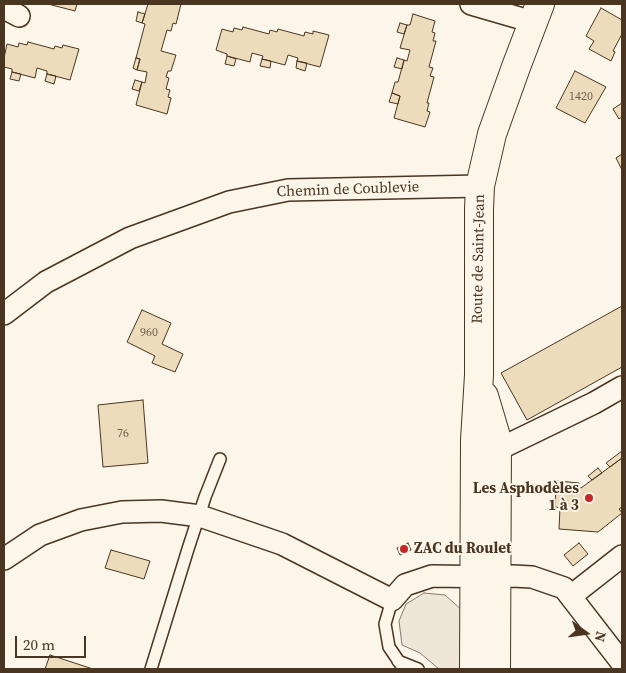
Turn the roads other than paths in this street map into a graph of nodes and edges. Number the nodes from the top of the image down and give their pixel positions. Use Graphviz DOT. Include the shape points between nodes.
graph roads {
  1 [pos="471,4"];
  2 [pos="537,13"];
  3 [pos="480,186"];
  4 [pos="4,314"];
  5 [pos="622,387"];
  6 [pos="486,445"];
  7 [pos="220,459"];
  8 [pos="200,516"];
  9 [pos="622,556"];
  10 [pos="4,559"];
  11 [pos="486,577"];
  12 [pos="571,596"];
  13 [pos="392,600"];
  14 [pos="622,663"];
  15 [pos="401,665"];
  16 [pos="151,669"];
  17 [pos="418,669"];
  18 [pos="474,669"];
  19 [pos="496,669"];
  1 -- 2 [label="street"];
  2 -- 3 [label="main road, Route de Saint-Jean" via="492,134"];
  3 -- 4 [label="street, Chemin de Coublevie" via="288,190 228,202 130,238 46,282"];
  3 -- 6 [label="main road, Route de Saint-Jean" via="479,375 497,440"];
  5 -- 6 [label="street" via="594,404"];
  6 -- 11 [label="main road, Route de Saint-Jean"];
  7 -- 8 [label="lane"];
  8 -- 10 [label="street" via="161,511 122,512 81,520 40,535"];
  8 -- 13 [label="street" via="282,544"];
  8 -- 16 [label="lane"];
  9 -- 12 [label="street"];
  11 -- 12 [label="street" via="532,577 564,588"];
  11 -- 13 [label="street" via="430,576 405,585"];
  11 -- 18 [label="main road, Route de Saint-Jean"];
  11 -- 19 [label="main road, Route de Saint-Jean"];
  12 -- 14 [label="street"];
  13 -- 15 [label="lane" via="384,624 389,647"];
  15 -- 17 [label="lane"];
}
